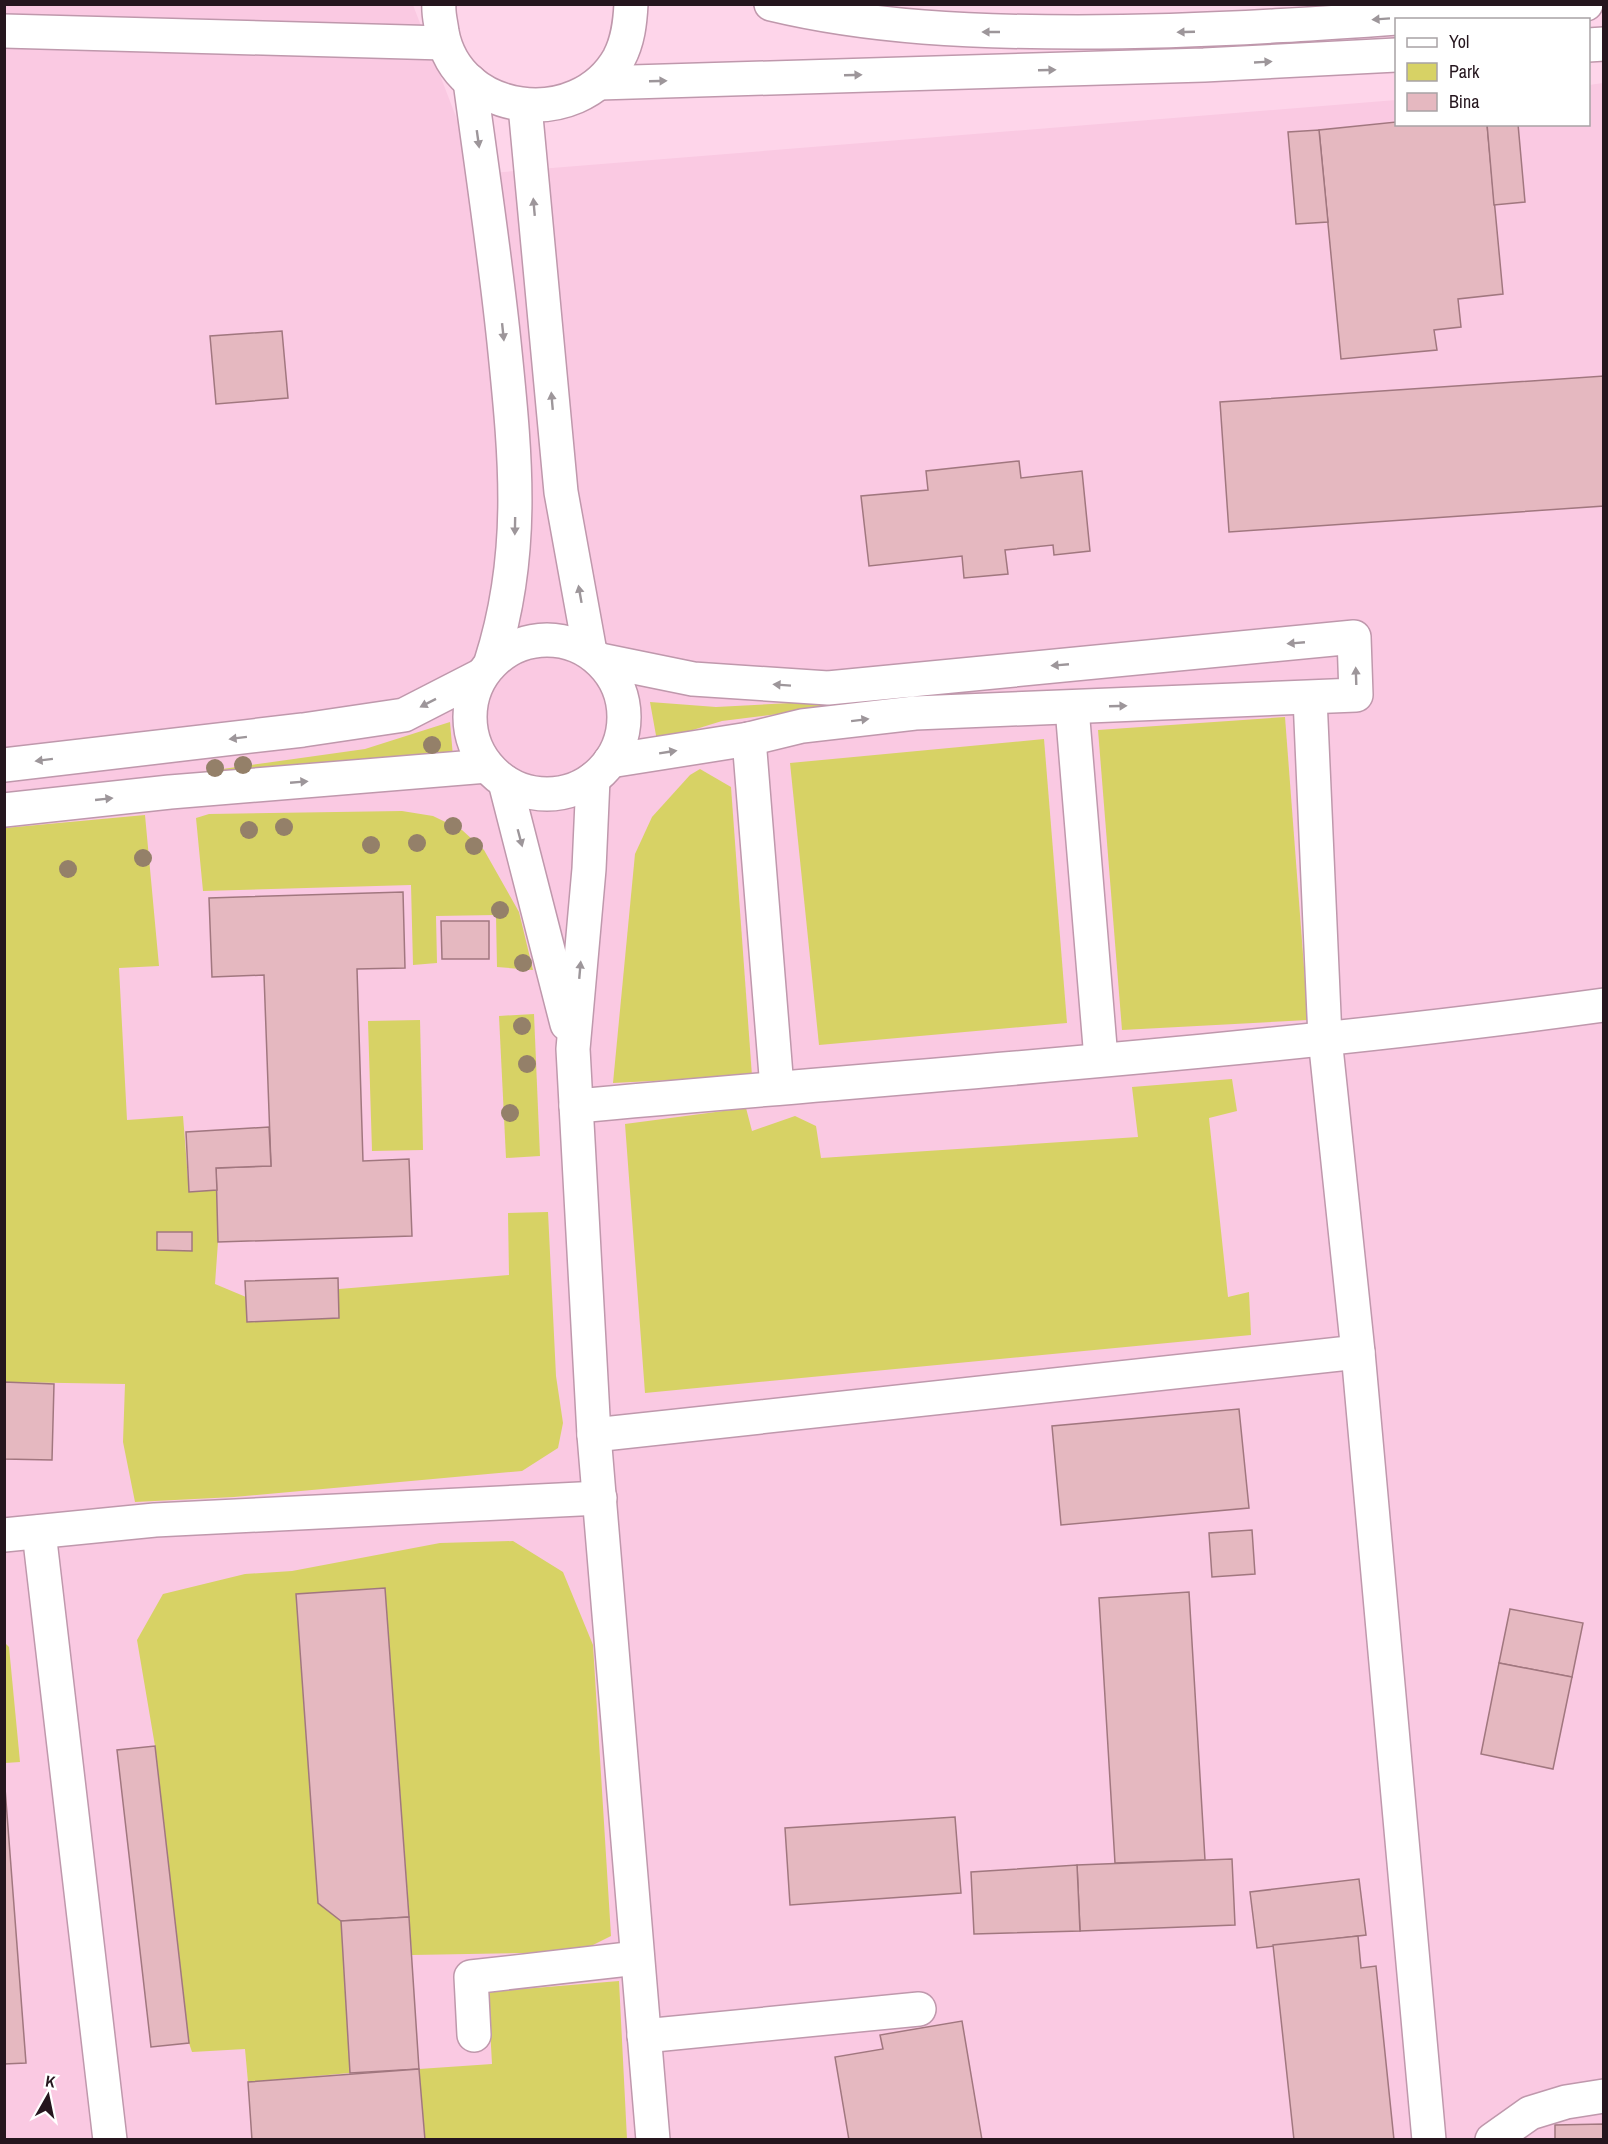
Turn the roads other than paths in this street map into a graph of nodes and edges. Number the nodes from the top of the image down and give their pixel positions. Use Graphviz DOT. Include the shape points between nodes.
graph roads {
  1 [pos="440,4"];
  2 [pos="631,4"];
  3 [pos="771,4"];
  4 [pos="1586,4"];
  5 [pos="4,31"];
  6 [pos="444,43"];
  7 [pos="1395,55"];
  8 [pos="470,81"];
  9 [pos="599,82"];
  10 [pos="525,106"];
  11 [pos="595,656"];
  12 [pos="486,669"];
  13 [pos="1310,698"];
  14 [pos="1072,708"];
  15 [pos="749,739"];
  16 [pos="4,765"];
  17 [pos="602,770"];
  18 [pos="496,774"];
  19 [pos="4,810"];
  20 [pos="1604,1005"];
  21 [pos="1325,1038"];
  22 [pos="573,1049"];
  23 [pos="1101,1059"];
  24 [pos="777,1088"];
  25 [pos="576,1106"];
  26 [pos="1358,1352"];
  27 [pos="594,1435"];
  28 [pos="600,1498"];
  29 [pos="39,1532"];
  30 [pos="4,1536"];
  31 [pos="638,1958"];
  32 [pos="919,2009"];
  33 [pos="474,2035"];
  34 [pos="644,2036"];
  35 [pos="1604,2096"];
  36 [pos="110,2139"];
  37 [pos="653,2139"];
  38 [pos="1429,2139"];
  39 [pos="1492,2139"];
  1 -- 6 [label="street"];
  2 -- 9 [label="street" via="630,30 619,58"];
  4 -- 3 [label="street, one-way" via="1188,32 976,32 816,15"];
  5 -- 6 [label="street"];
  6 -- 8 [label="street"];
  9 -- 7 [label="street, one-way" via="1192,66"];
  8 -- 10 [label="street" via="495,98"];
  8 -- 12 [label="street, one-way" via="497,277 516,460 514,546 505,620"];
  9 -- 10 [label="street" via="577,97 552,105"];
  11 -- 10 [label="street, one-way" via="561,492"];
  11 -- 12 [label="street" via="566,641 538,639 513,646"];
  13 -- 11 [label="street, one-way" via="1356,695 1354,637 828,688 693,679"];
  11 -- 17 [label="street" via="616,682 624,709 622,737"];
  12 -- 16 [label="street, one-way" via="404,715"];
  12 -- 18 [label="street" via="472,693 470,732 476,750"];
  14 -- 13 [label="street, one-way"];
  13 -- 21 [label="street"];
  15 -- 14 [label="street, one-way" via="802,726 915,713"];
  14 -- 23 [label="street"];
  17 -- 15 [label="street, one-way"];
  15 -- 24 [label="street"];
  17 -- 18 [label="street" via="572,790 549,794 526,792"];
  22 -- 17 [label="street, one-way"];
  19 -- 18 [label="street, one-way" via="181,791"];
  18 -- 22 [label="street, one-way"];
  20 -- 21 [label="street"];
  21 -- 23 [label="street"];
  21 -- 26 [label="street"];
  22 -- 25 [label="street"];
  23 -- 24 [label="street"];
  24 -- 25 [label="street"];
  25 -- 27 [label="street"];
  26 -- 27 [label="street"];
  26 -- 38 [label="street"];
  27 -- 28 [label="street"];
  28 -- 29 [label="street" via="155,1520"];
  28 -- 31 [label="street"];
  29 -- 30 [label="street"];
  29 -- 36 [label="street"];
  31 -- 33 [label="street" via="471,1977"];
  31 -- 34 [label="street"];
  32 -- 34 [label="street"];
  34 -- 37 [label="street"];
  35 -- 39 [label="street" via="1530,2113"];
}
